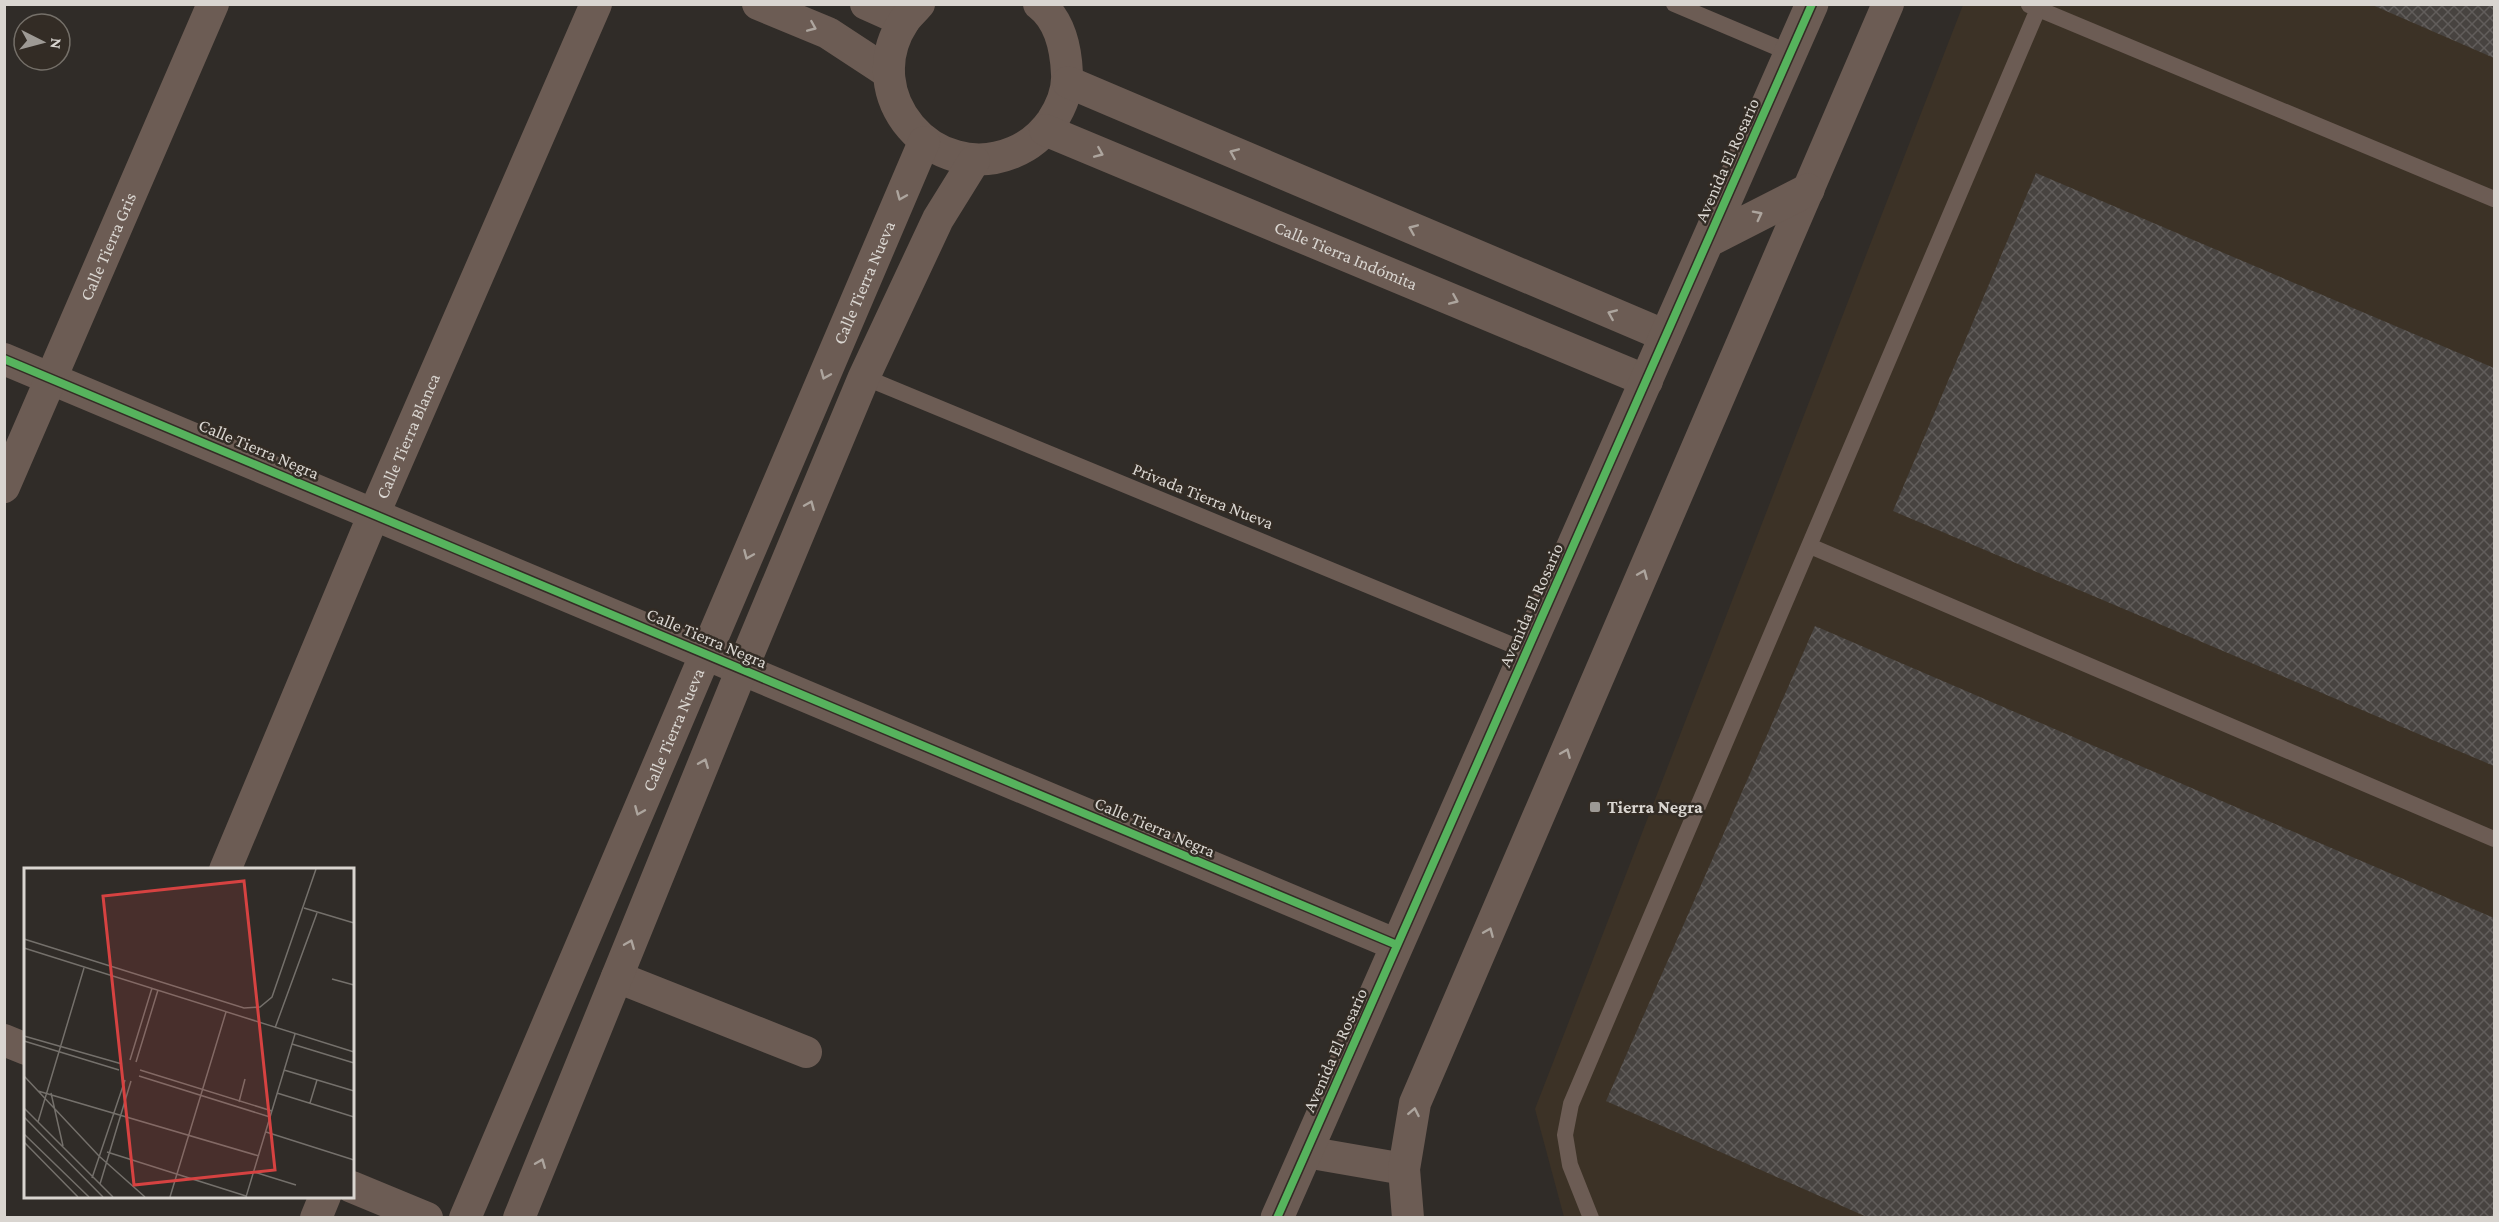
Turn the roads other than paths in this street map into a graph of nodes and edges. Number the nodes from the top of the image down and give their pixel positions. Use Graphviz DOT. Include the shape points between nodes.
graph roads {
  1 [pos="213,4"];
  2 [pos="596,4"];
  3 [pos="758,4"];
  4 [pos="866,4"];
  5 [pos="1674,4"];
  6 [pos="1812,4"];
  7 [pos="1888,4"];
  8 [pos="1042,6"];
  9 [pos="2033,7"];
  10 [pos="912,13"];
  11 [pos="1790,53"];
  12 [pos="889,73"];
  13 [pos="1068,82"];
  14 [pos="1046,130"];
  15 [pos="924,142"];
  16 [pos="974,161"];
  17 [pos="1808,190"];
  18 [pos="2494,199"];
  19 [pos="1708,241"];
  20 [pos="1666,336"];
  21 [pos="4,358"];
  22 [pos="864,377"];
  23 [pos="51,378"];
  24 [pos="1647,381"];
  25 [pos="4,487"];
  26 [pos="374,514"];
  27 [pos="1810,546"];
  28 [pos="1527,651"];
  29 [pos="706,654"];
  30 [pos="742,669"];
  31 [pos="2494,839"];
  32 [pos="226,868"];
  33 [pos="1397,945"];
  34 [pos="616,977"];
  35 [pos="4,1040"];
  36 [pos="24,1048"];
  37 [pos="806,1052"];
  38 [pos="1306,1152"];
  39 [pos="1404,1169"];
  40 [pos="354,1188"];
  41 [pos="325,1198"];
  42 [pos="316,1218"];
  43 [pos="427,1218"];
  44 [pos="465,1218"];
  45 [pos="519,1218"];
  46 [pos="1277,1218"];
  47 [pos="1408,1218"];
  48 [pos="1591,1218"];
  1 -- 23 [label="street, Calle Tierra Gris"];
  2 -- 26 [label="street, Calle Tierra Blanca"];
  3 -- 12 [label="street, one-way" via="828,33"];
  4 -- 10 [label="street"];
  5 -- 11 [label="lane"];
  6 -- 11 [label="street, Avenida El Rosario"];
  7 -- 17 [label="street"];
  8 -- 13 [label="street" via="1059,30 1067,55"];
  9 -- 18 [label="lane"];
  9 -- 27 [label="lane"];
  10 -- 12 [label="street" via="892,46"];
  11 -- 19 [label="street, Avenida El Rosario"];
  12 -- 15 [label="street" via="894,99 906,123"];
  13 -- 14 [label="street" via="1060,108"];
  20 -- 13 [label="street, one-way"];
  14 -- 16 [label="street" via="1025,147 1000,158"];
  14 -- 24 [label="street, Calle Tierra Indómita, one-way"];
  15 -- 16 [label="street" via="948,155"];
  15 -- 29 [label="street, Calle Tierra Nueva, one-way"];
  16 -- 22 [label="street, Calle Tierra Nueva" via="938,219"];
  19 -- 17 [label="street, one-way"];
  39 -- 17 [label="street, one-way" via="1415,1103"];
  19 -- 20 [label="street, Avenida El Rosario"];
  20 -- 24 [label="street, Avenida El Rosario"];
  21 -- 23 [label="street, Calle Tierra Negra"];
  22 -- 28 [label="lane, Privada Tierra Nueva"];
  30 -- 22 [label="street, Calle Tierra Nueva, one-way"];
  23 -- 25 [label="street, Calle Tierra Gris"];
  23 -- 26 [label="street, Calle Tierra Negra"];
  24 -- 28 [label="street, Avenida El Rosario"];
  26 -- 29 [label="street, Calle Tierra Negra"];
  26 -- 32 [label="street, Calle Tierra Blanca"];
  27 -- 31 [label="lane"];
  27 -- 48 [label="lane" via="1571,1104 1565,1135 1570,1165"];
  28 -- 33 [label="street, Avenida El Rosario"];
  29 -- 30 [label="street, Calle Tierra Negra"];
  29 -- 44 [label="street, Calle Tierra Nueva, one-way"];
  30 -- 33 [label="street, Calle Tierra Negra"];
  34 -- 30 [label="street, Calle Tierra Nueva, one-way"];
  33 -- 38 [label="street, Avenida El Rosario"];
  34 -- 37 [label="street"];
  45 -- 34 [label="street, Calle Tierra Nueva, one-way"];
  35 -- 36 [label="street"];
  38 -- 39 [label="street"];
  38 -- 46 [label="street, Avenida El Rosario"];
  39 -- 47 [label="street"];
  40 -- 43 [label="street"];
  41 -- 42 [label="street"];
}
